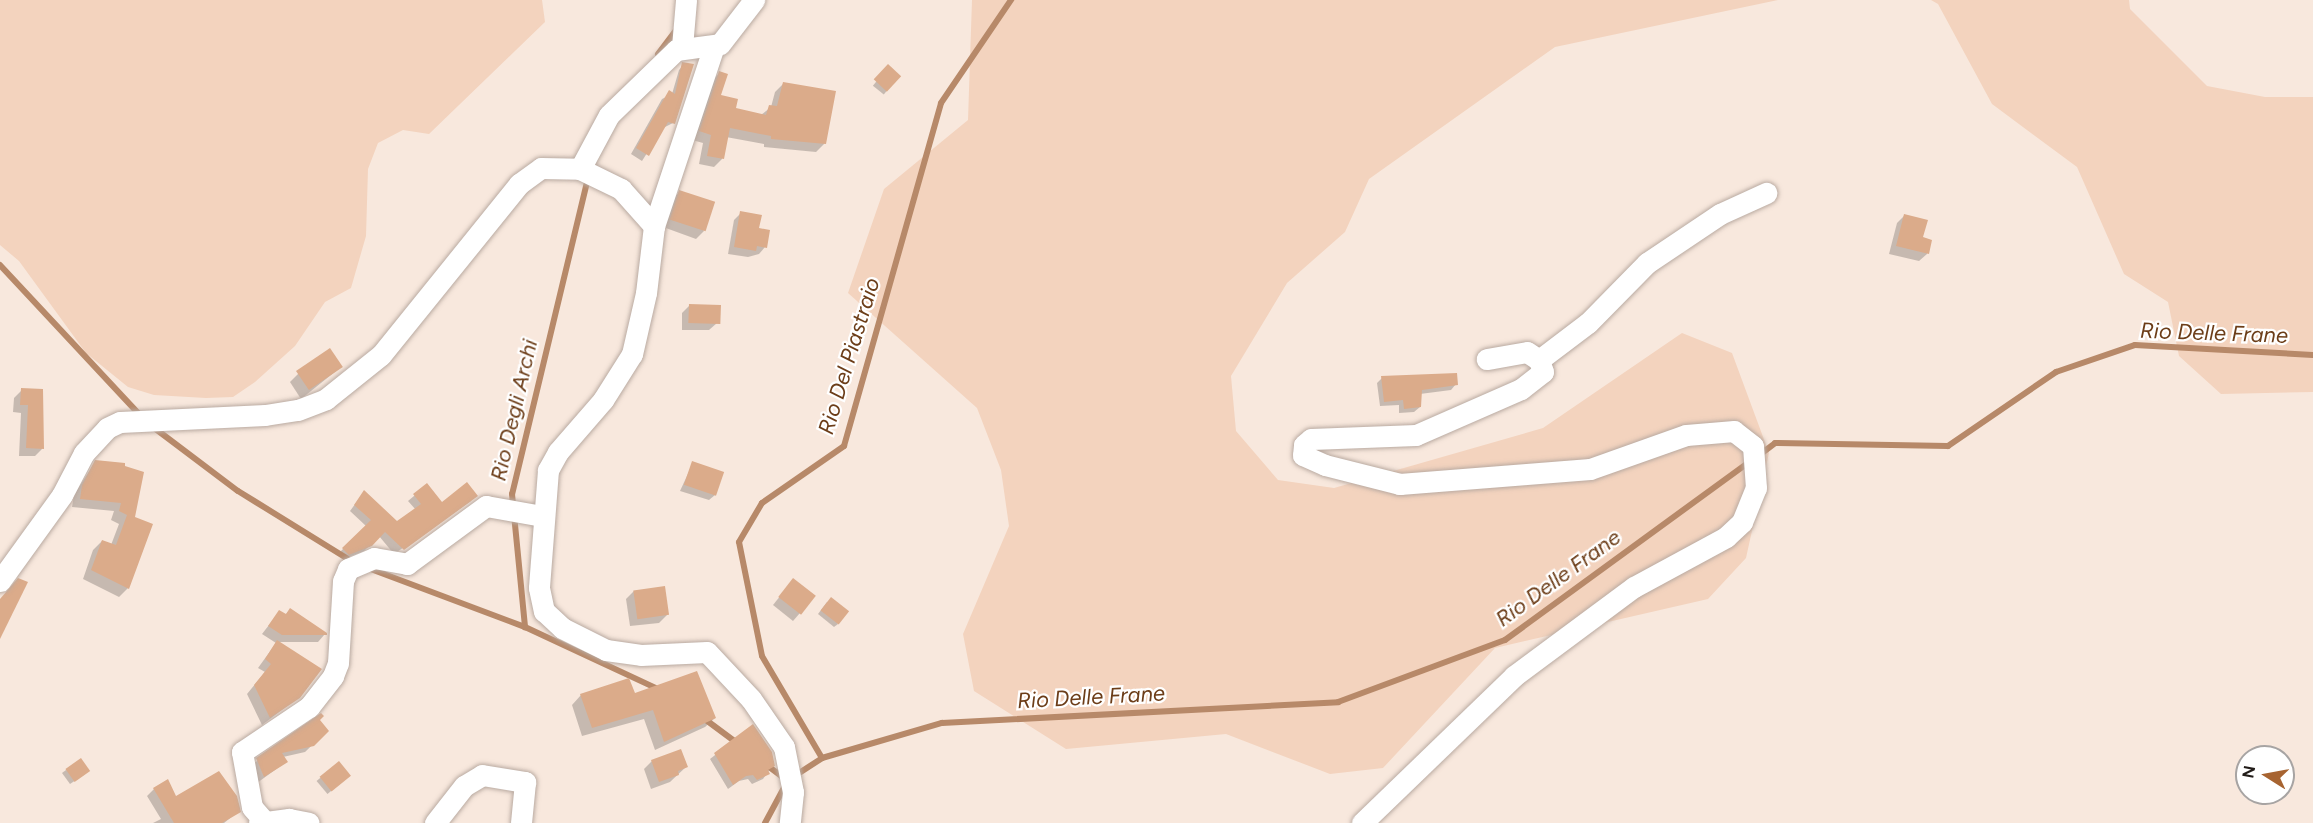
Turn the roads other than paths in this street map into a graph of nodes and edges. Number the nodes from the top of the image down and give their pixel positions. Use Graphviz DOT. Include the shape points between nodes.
graph roads {
  1 [pos="686,0"];
  2 [pos="754,0"];
  3 [pos="714,46"];
  4 [pos="682,47"];
  5 [pos="580,169"];
  6 [pos="1766,193"];
  7 [pos="654,226"];
  8 [pos="1487,359"];
  9 [pos="1539,360"];
  10 [pos="542,516"];
  11 [pos="0,581"];
  12 [pos="262,822"];
  13 [pos="309,823"];
  14 [pos="435,823"];
  15 [pos="521,823"];
  16 [pos="790,823"];
  17 [pos="1362,823"];
  1 -- 4 [label="street"];
  2 -- 3 [label="street" via="731,34"];
  3 -- 4 [label="street"];
  3 -- 7 [label="street"];
  4 -- 5 [label="street" via="609,115"];
  5 -- 7 [label="street" via="621,189"];
  5 -- 11 [label="street" via="541,168 519,184 381,356 326,399 298,410 265,415 120,422 107,428 84,453 62,495"];
  6 -- 9 [label="street" via="1720,213 1647,263 1588,323"];
  7 -- 10 [label="street" via="646,293 632,354 608,394 558,452 548,470"];
  8 -- 9 [label="street" via="1527,352"];
  9 -- 17 [label="street" via="1543,372 1521,389 1416,435 1311,438 1304,445 1303,455 1325,465 1400,484 1590,470 1686,435 1734,432 1753,446 1756,488 1742,522 1726,537 1634,587 1514,676"];
  10 -- 12 [label="street" via="486,506 407,564 374,558 348,569 343,581 338,663 333,676 309,707 242,752 252,807"];
  10 -- 16 [label="street" via="539,588 544,610 562,628 606,650 641,655 707,652 752,699 784,747 794,801"];
  12 -- 13 [label="street" via="289,819"];
  14 -- 15 [label="street" via="464,786 482,775 525,782"];
}
